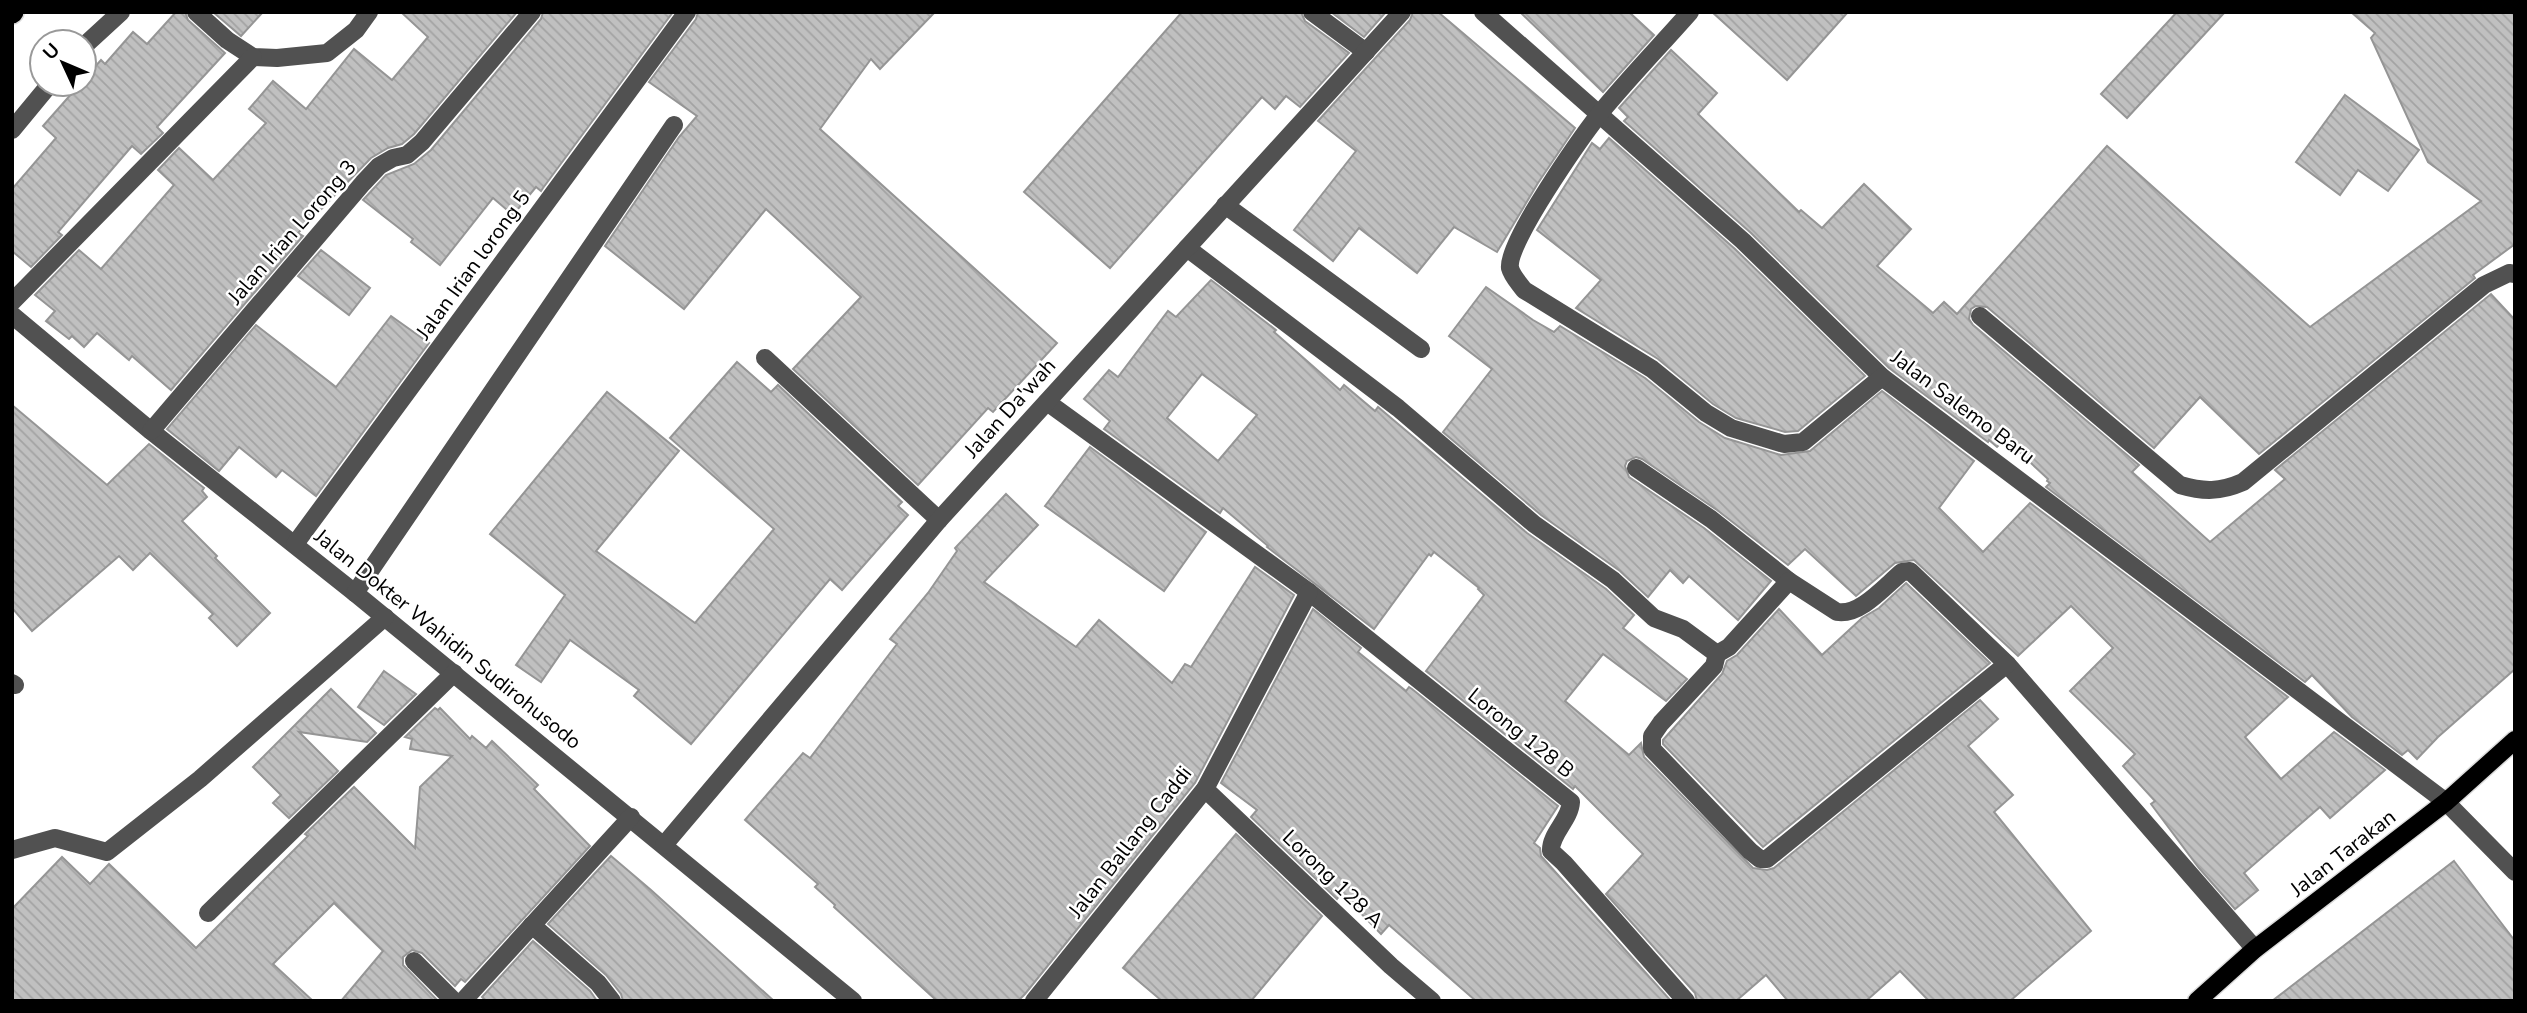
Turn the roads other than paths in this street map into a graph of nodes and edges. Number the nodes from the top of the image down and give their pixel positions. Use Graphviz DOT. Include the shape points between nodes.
graph roads {
  1 [pos="121,12"];
  2 [pos="197,12"];
  3 [pos="369,12"];
  4 [pos="532,12"];
  5 [pos="687,12"];
  6 [pos="1312,12"];
  7 [pos="1402,12"];
  8 [pos="1483,12"];
  9 [pos="1689,12"];
  10 [pos="98,33"];
  11 [pos="1366,52"];
  12 [pos="253,57"];
  13 [pos="38,98"];
  14 [pos="1600,114"];
  15 [pos="674,125"];
  16 [pos="12,130"];
  17 [pos="1225,205"];
  18 [pos="1187,248"];
  19 [pos="2515,274"];
  20 [pos="12,302"];
  21 [pos="12,315"];
  22 [pos="1980,316"];
  23 [pos="1421,349"];
  24 [pos="765,358"];
  25 [pos="1882,377"];
  26 [pos="1047,402"];
  27 [pos="151,431"];
  28 [pos="1636,468"];
  29 [pos="939,520"];
  30 [pos="295,544"];
  31 [pos="1789,581"];
  32 [pos="1309,592"];
  33 [pos="355,593"];
  34 [pos="385,617"];
  35 [pos="1717,654"];
  36 [pos="2007,664"];
  37 [pos="454,673"];
  38 [pos="2515,740"];
  39 [pos="1205,789"];
  40 [pos="2446,802"];
  41 [pos="631,817"];
  42 [pos="664,845"];
  43 [pos="12,850"];
  44 [pos="2515,872"];
  45 [pos="208,913"];
  46 [pos="531,925"];
  47 [pos="2255,949"];
  48 [pos="414,961"];
  49 [pos="454,1001"];
  50 [pos="463,1001"];
  51 [pos="612,1001"];
  52 [pos="853,1001"];
  53 [pos="1034,1001"];
  54 [pos="1432,1001"];
  55 [pos="1686,1001"];
  56 [pos="2197,1001"];
  1 -- 10 [label="street"];
  2 -- 12 [label="street"];
  3 -- 12 [label="street" via="356,30 327,53"];
  4 -- 27 [label="street, Jalan Irian Lorong 3" via="422,142 407,155 379,166 363,183"];
  5 -- 30 [label="street, Jalan Irian lorong 5"];
  6 -- 11 [label="street"];
  7 -- 11 [label="street, Jalan Da'wah"];
  8 -- 14 [label="street, Jalan Salemo Baru"];
  9 -- 14 [label="street"];
  11 -- 17 [label="street, Jalan Da'wah"];
  12 -- 20 [label="street"];
  13 -- 16 [label="street"];
  14 -- 25 [label="street, Jalan Salemo Baru" via="1785,279"];
  14 -- 25 [label="street" via="1518,238 1510,266 1524,290 1652,369 1731,428 1784,444 1803,442"];
  15 -- 33 [label="street"];
  17 -- 18 [label="street, Jalan Da'wah"];
  17 -- 23 [label="street"];
  18 -- 26 [label="street, Jalan Da'wah"];
  18 -- 35 [label="street" via="1398,408 1654,618 1683,629"];
  19 -- 22 [label="street" via="2484,285 2244,482 2218,491 2180,485"];
  21 -- 27 [label="street, Jalan Dokter Wahidin Sudirohusodo"];
  24 -- 29 [label="street"];
  25 -- 40 [label="street, Jalan Salemo Baru"];
  26 -- 29 [label="street, Jalan Da'wah"];
  26 -- 32 [label="street"];
  27 -- 30 [label="street, Jalan Dokter Wahidin Sudirohusodo"];
  28 -- 31 [label="street" via="1692,504"];
  29 -- 42 [label="street, Jalan Da'wah"];
  30 -- 33 [label="street, Jalan Dokter Wahidin Sudirohusodo"];
  31 -- 35 [label="street" via="1730,647"];
  31 -- 36 [label="street" via="1843,613 1858,608 1902,572 1910,571"];
  32 -- 39 [label="street, Jalan Ballang Caddi"];
  32 -- 55 [label="street, Lorong 128 B" via="1571,802 1551,851"];
  33 -- 34 [label="street, Jalan Dokter Wahidin Sudirohusodo"];
  34 -- 37 [label="street, Jalan Dokter Wahidin Sudirohusodo"];
  34 -- 43 [label="street" via="200,779 107,852 55,838"];
  35 -- 36 [label="street" via="1714,666 1652,736 1652,749 1760,859 1768,859"];
  36 -- 47 [label="street"];
  37 -- 41 [label="street, Jalan Dokter Wahidin Sudirohusodo"];
  37 -- 45 [label="street"];
  38 -- 40 [label="main road, Jalan Tarakan"];
  39 -- 53 [label="street, Jalan Ballang Caddi"];
  39 -- 54 [label="street, Lorong 128 A"];
  40 -- 44 [label="street, Jalan Salemo Baru"];
  40 -- 47 [label="main road, Jalan Tarakan"];
  41 -- 42 [label="street, Jalan Dokter Wahidin Sudirohusodo"];
  41 -- 46 [label="street"];
  42 -- 52 [label="street, Jalan Dokter Wahidin Sudirohusodo"];
  46 -- 50 [label="street"];
  46 -- 51 [label="street" via="598,983"];
  47 -- 56 [label="main road, Jalan Tarakan"];
  48 -- 49 [label="street"];
}
